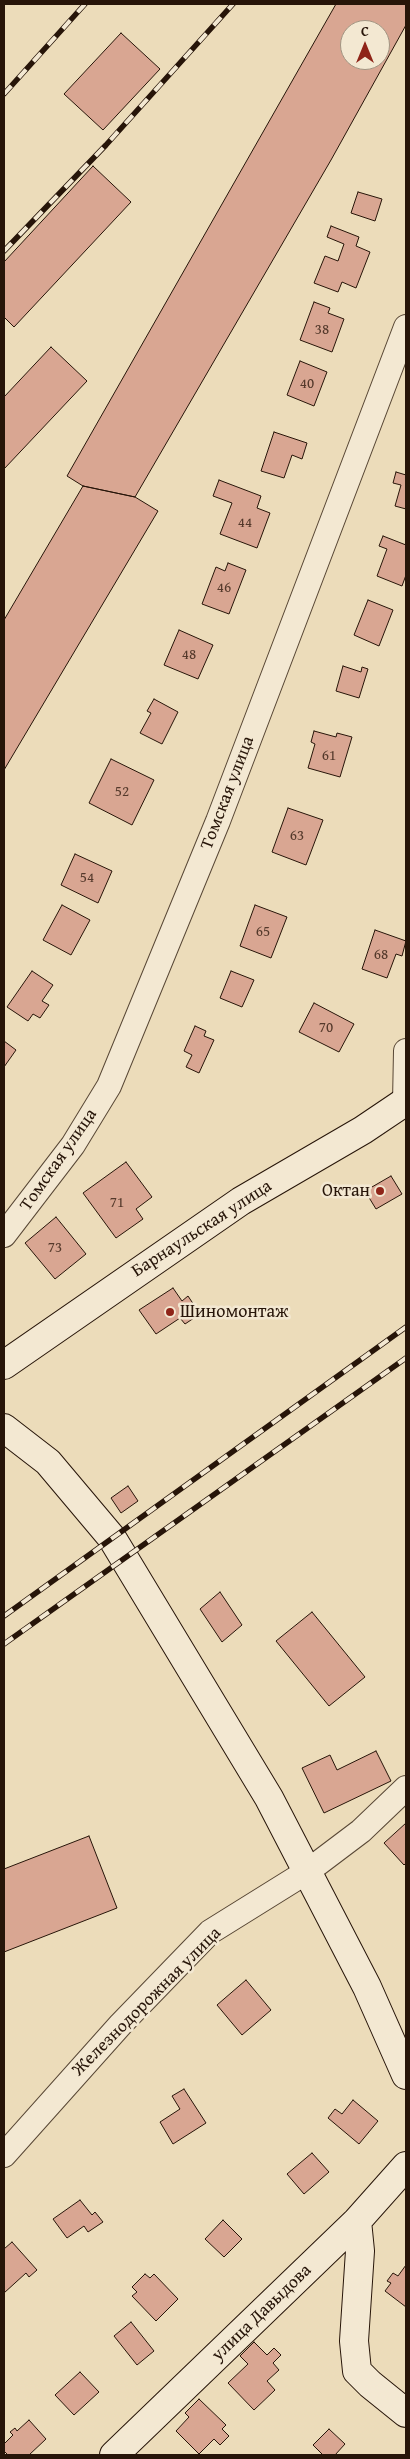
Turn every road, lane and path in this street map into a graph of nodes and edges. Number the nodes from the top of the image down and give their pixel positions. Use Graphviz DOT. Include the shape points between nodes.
graph roads {
  1 [pos="406,327"];
  2 [pos="406,1051"];
  3 [pos="405,1102"];
  4 [pos="4,1235"];
  5 [pos="4,1365"];
  6 [pos="4,1428"];
  7 [pos="406,1788"];
  8 [pos="308,1871"];
  9 [pos="406,2075"];
  10 [pos="4,2156"];
  11 [pos="406,2166"];
  12 [pos="358,2221"];
  13 [pos="406,2413"];
  14 [pos="114,2455"];
  1 -- 4 [label="street, Томская улица" via="218,821 109,1086 73,1145"];
  2 -- 3 [label="street"];
  3 -- 5 [label="main road, Барнаульская улица" via="241,1201"];
  6 -- 8 [label="main road" via="48,1462 112,1538 269,1798"];
  7 -- 8 [label="street, Железнодорожная улица" via="361,1831"];
  8 -- 9 [label="main road" via="367,1987"];
  8 -- 10 [label="street, Железнодорожная улица" via="210,1932 121,2024"];
  11 -- 12 [label="main road, улица Давыдова"];
  12 -- 13 [label="main road" via="360,2251 354,2341 357,2371"];
  12 -- 14 [label="main road, улица Давыдова"];
}
